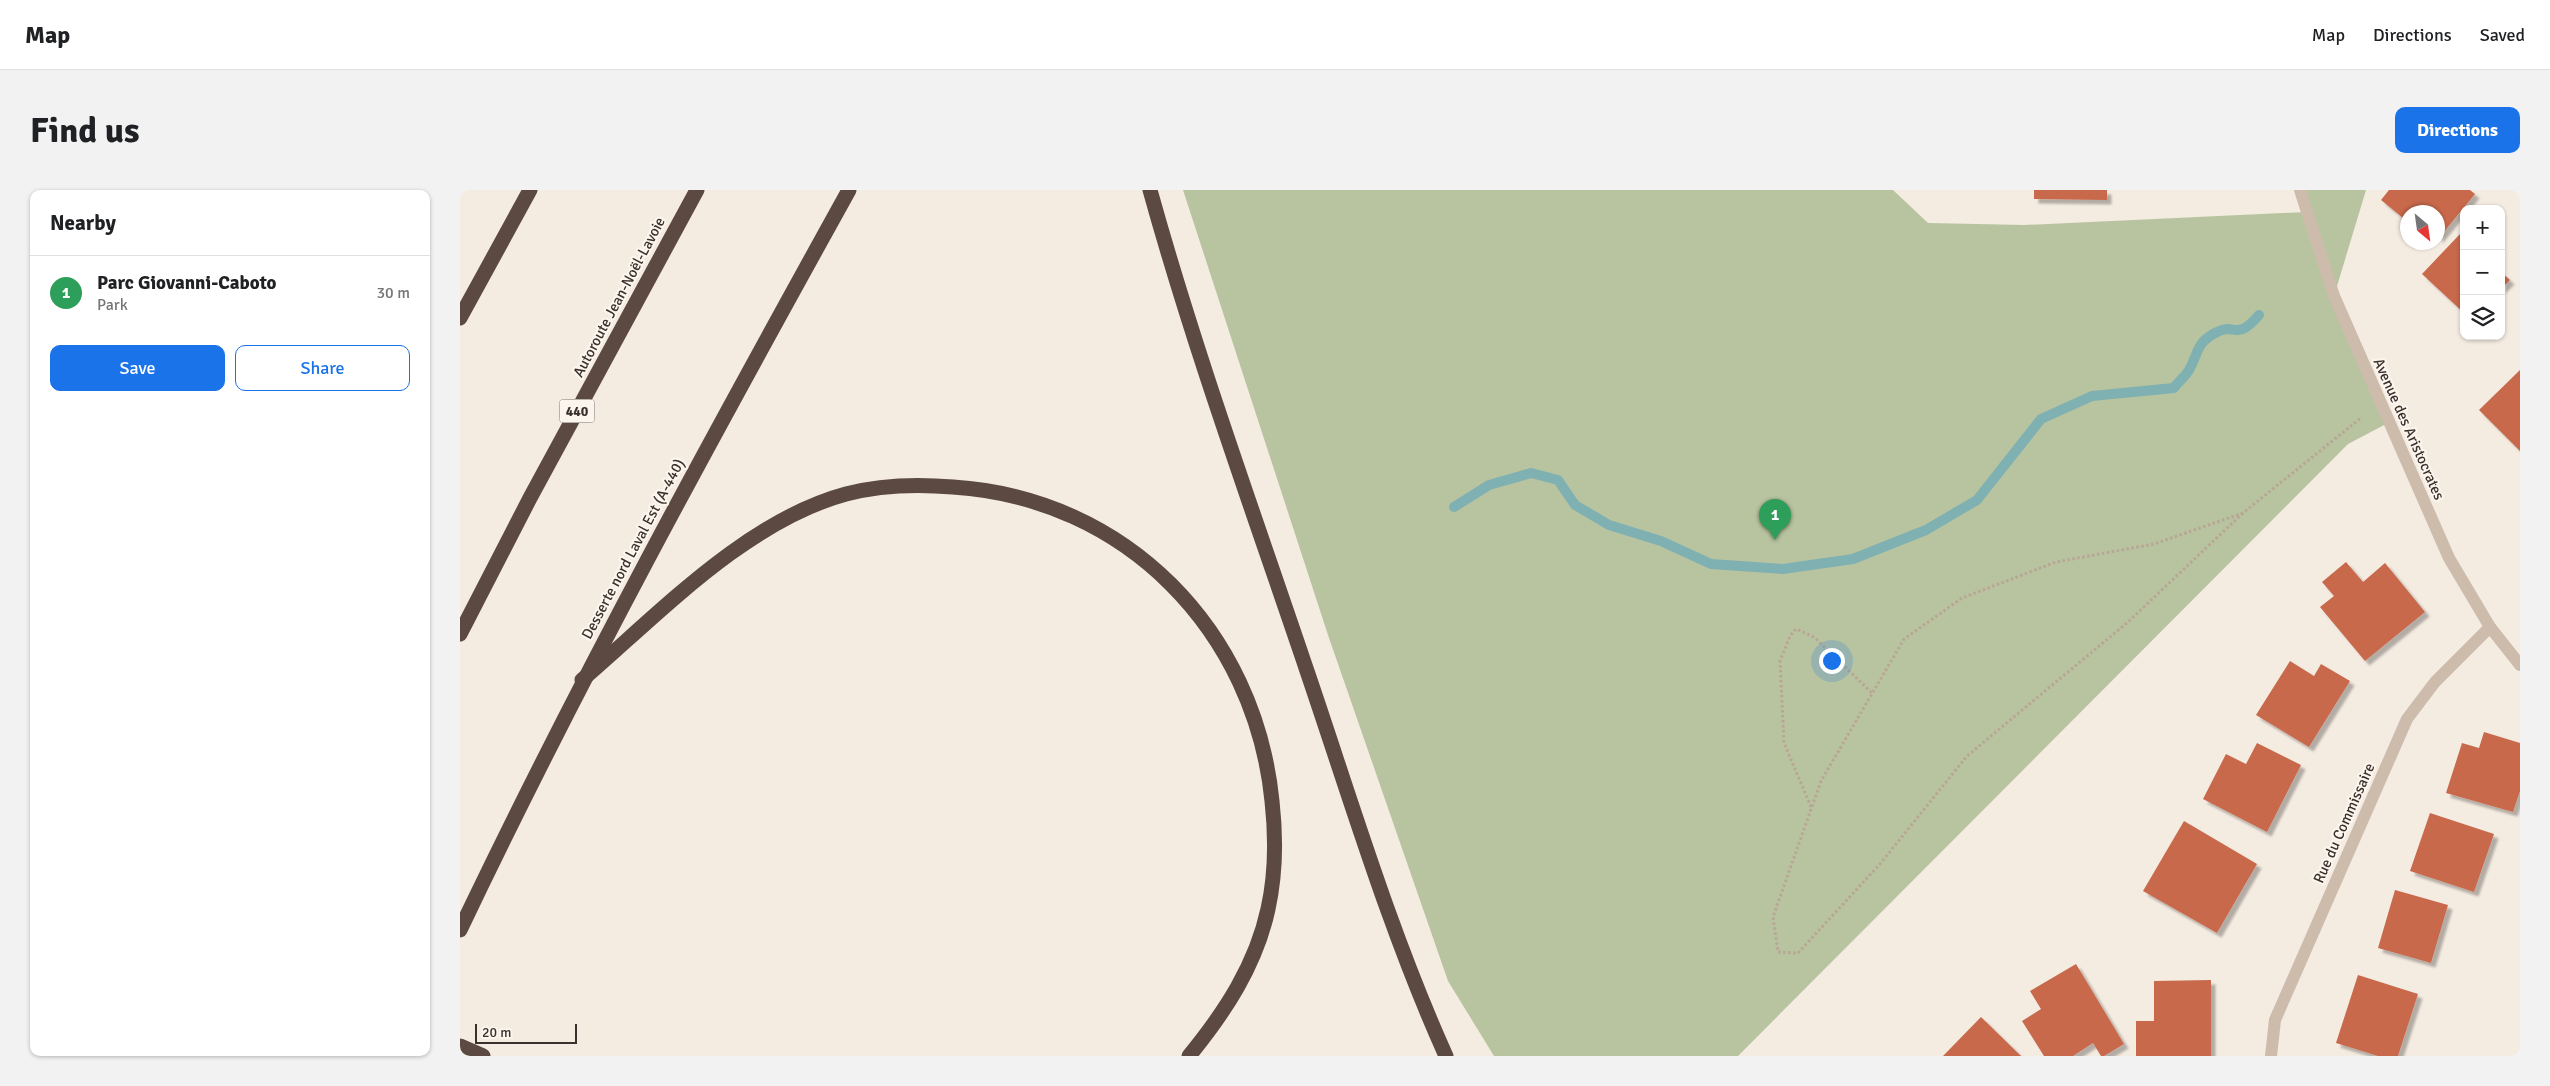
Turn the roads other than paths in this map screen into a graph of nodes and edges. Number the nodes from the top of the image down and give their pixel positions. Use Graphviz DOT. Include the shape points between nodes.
graph roads {
  1 [pos="530,190"];
  2 [pos="697,190"];
  3 [pos="849,190"];
  4 [pos="1150,190"];
  5 [pos="2300,190"];
  6 [pos="460,318"];
  7 [pos="2490,627"];
  8 [pos="460,634"];
  9 [pos="2520,665"];
  10 [pos="582,680"];
  11 [pos="460,930"];
  12 [pos="460,1046"];
  13 [pos="483,1056"];
  14 [pos="1189,1056"];
  15 [pos="1446,1056"];
  16 [pos="2271,1056"];
  1 -- 6 [label="highway"];
  2 -- 8 [label="highway, Autoroute Jean-Noël-Lavoie / 440"];
  3 -- 10 [label="highway, Desserte nord Laval Est (A-440)"];
  4 -- 15 [label="highway" via="1186,311 1370,856 1424,1007"];
  5 -- 7 [label="street, Avenue des Aristocrates" via="2334,296 2380,402 2449,558"];
  7 -- 9 [label="street, Avenue des Aristocrates"];
  7 -- 16 [label="street, Rue du Commissaire" via="2435,682 2407,719 2275,1020"];
  10 -- 11 [label="highway, Desserte nord Laval Est (A-440)"];
  10 -- 14 [label="highway" via="708,571 749,540 796,513 848,494 915,486 988,490 1057,509 1113,537 1181,593 1216,639 1252,712 1267,765 1275,852 1268,910 1247,970 1220,1016"];
  12 -- 13 [label="highway"];
}
